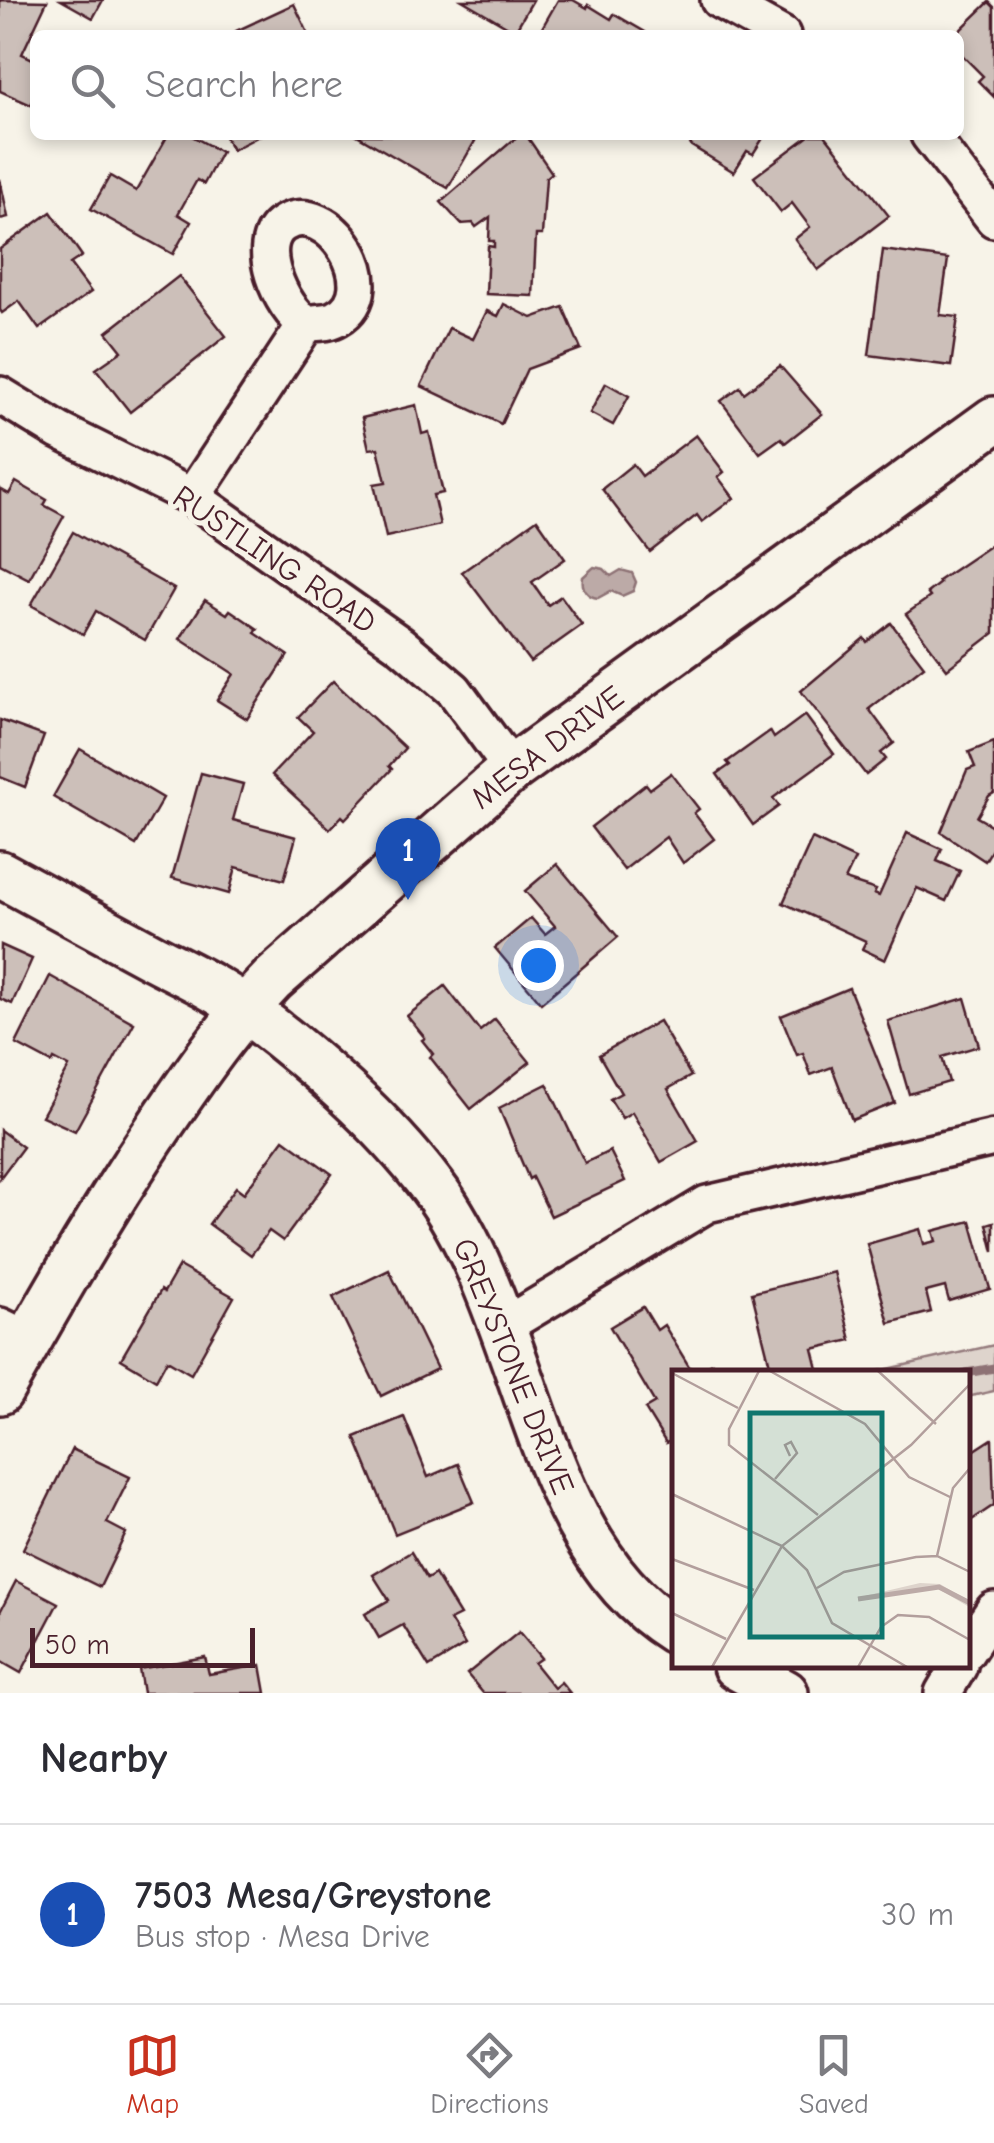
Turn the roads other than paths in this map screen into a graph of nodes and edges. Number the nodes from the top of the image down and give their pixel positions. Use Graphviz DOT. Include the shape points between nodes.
graph roads {
  1 [pos="720,0"];
  2 [pos="773,30"];
  3 [pos="933,140"];
  4 [pos="994,219"];
  5 [pos="306,324"];
  6 [pos="0,395"];
  7 [pos="994,420"];
  8 [pos="192,497"];
  9 [pos="512,769"];
  10 [pos="0,874"];
  11 [pos="244,1008"];
  12 [pos="994,1138"];
  13 [pos="504,1326"];
  14 [pos="14,1333"];
  15 [pos="0,1391"];
  16 [pos="994,1610"];
  17 [pos="672,1628"];
  18 [pos="969,1648"];
  19 [pos="740,1668"];
  20 [pos="958,1668"];
  21 [pos="785,1693"];
  22 [pos="943,1693"];
  1 -- 2 [label="street"];
  3 -- 4 [label="street"];
  5 -- 8 [label="street"];
  6 -- 8 [label="street, RUSTLING ROAD"];
  7 -- 9 [label="street, MESA DRIVE"];
  8 -- 9 [label="street, RUSTLING ROAD" via="454,690"];
  9 -- 11 [label="street, MESA DRIVE"];
  10 -- 11 [label="street, GREYSTONE DRIVE"];
  11 -- 13 [label="street, GREYSTONE DRIVE" via="356,1103 432,1186 466,1241"];
  11 -- 14 [label="street, MESA DRIVE"];
  12 -- 13 [label="street" via="707,1204"];
  13 -- 17 [label="street, GREYSTONE DRIVE" via="590,1546 623,1590"];
  14 -- 15 [label="street, MESA DRIVE"];
  16 -- 18 [label="street"];
  19 -- 21 [label="street"];
  20 -- 22 [label="street"];
}
